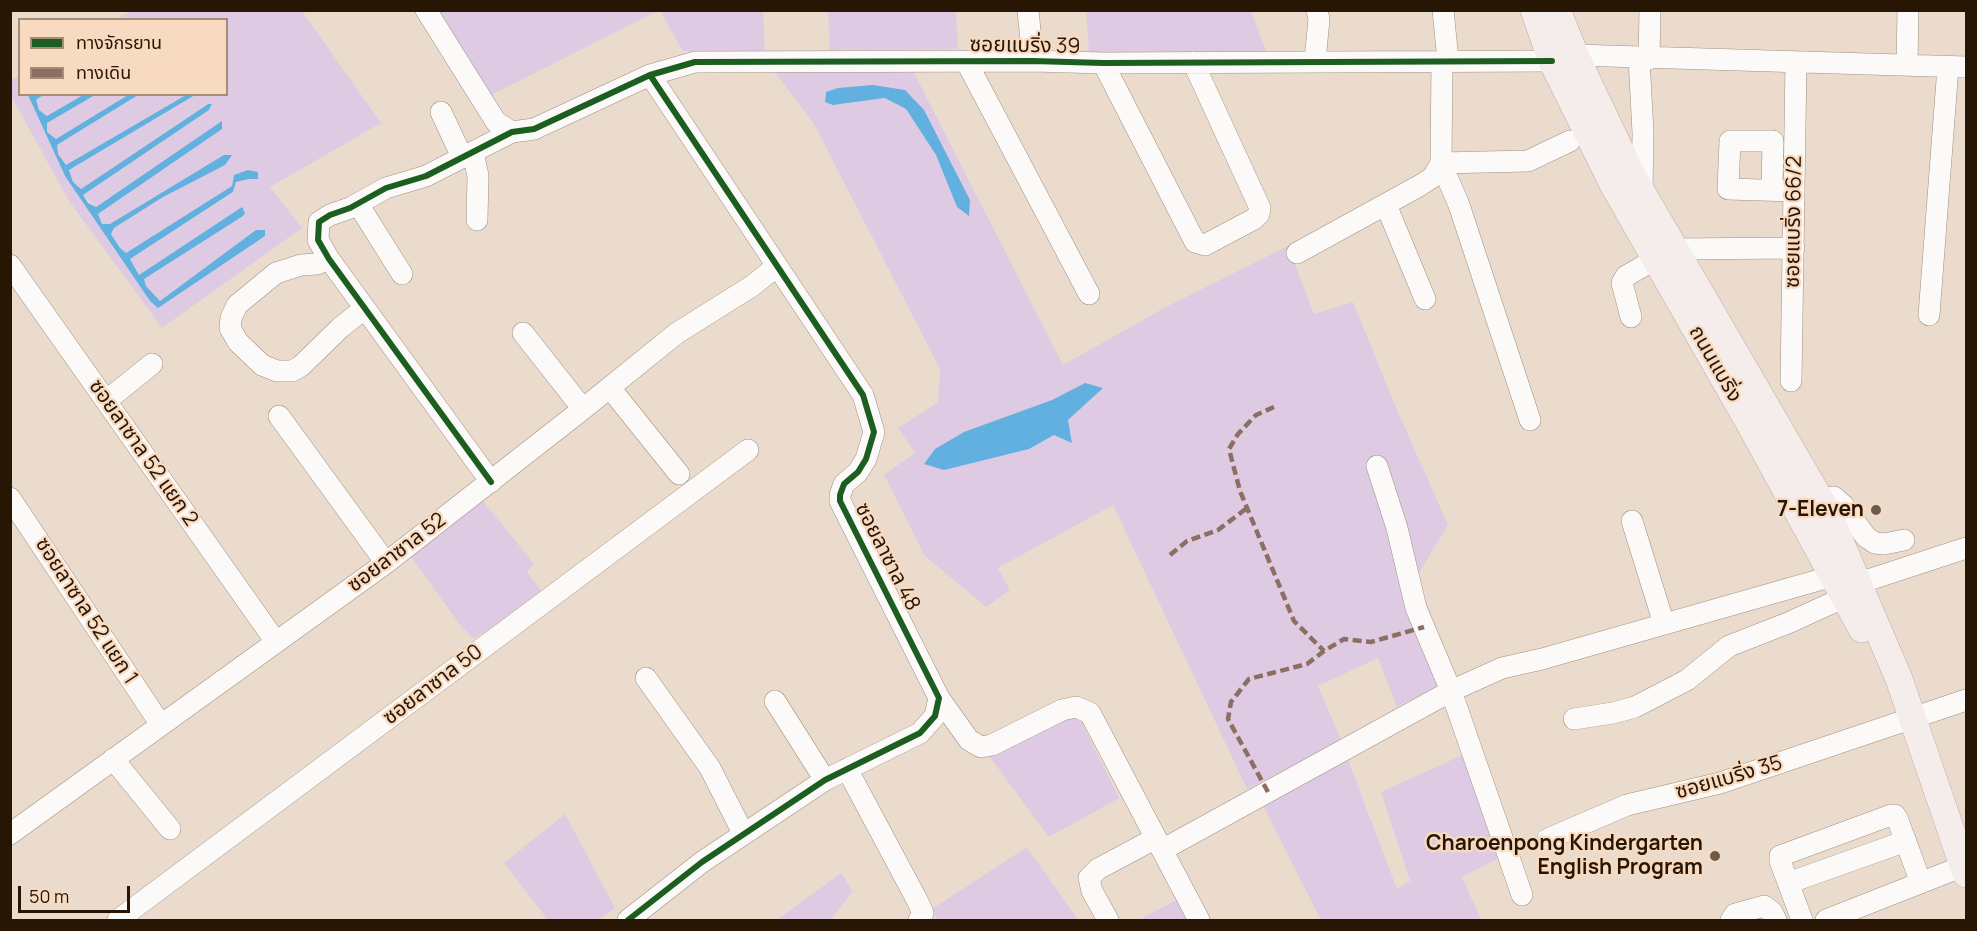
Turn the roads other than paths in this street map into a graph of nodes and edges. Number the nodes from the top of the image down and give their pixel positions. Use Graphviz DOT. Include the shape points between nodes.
graph roads {
  1 [pos="426,10"];
  2 [pos="1028,10"];
  3 [pos="1317,10"];
  4 [pos="1443,10"];
  5 [pos="1534,10"];
  6 [pos="1557,10"];
  7 [pos="1650,10"];
  8 [pos="1908,10"];
  9 [pos="1564,58"];
  10 [pos="1644,59"];
  11 [pos="1445,60"];
  12 [pos="966,61"];
  13 [pos="1033,61"];
  14 [pos="1315,61"];
  15 [pos="1193,62"];
  16 [pos="1103,63"];
  17 [pos="1796,63"];
  18 [pos="1907,66"];
  19 [pos="1957,67"];
  20 [pos="650,75"];
  21 [pos="441,112"];
  22 [pos="512,132"];
  23 [pos="1570,141"];
  24 [pos="1773,141"];
  25 [pos="1795,142"];
  26 [pos="467,154"];
  27 [pos="1441,164"];
  28 [pos="1772,190"];
  29 [pos="1642,191"];
  30 [pos="1794,191"];
  31 [pos="358,204"];
  32 [pos="1386,205"];
  33 [pos="477,220"];
  34 [pos="1794,248"];
  35 [pos="1298,253"];
  36 [pos="1664,255"];
  37 [pos="329,259"];
  38 [pos="10,265"];
  39 [pos="777,266"];
  40 [pos="402,274"];
  41 [pos="1089,294"];
  42 [pos="1425,299"];
  43 [pos="365,308"];
  44 [pos="1929,315"];
  45 [pos="1631,317"];
  46 [pos="523,333"];
  47 [pos="152,364"];
  48 [pos="1791,381"];
  49 [pos="609,388"];
  50 [pos="106,401"];
  51 [pos="584,410"];
  52 [pos="279,416"];
  53 [pos="1530,420"];
  54 [pos="748,450"];
  55 [pos="1377,466"];
  56 [pos="679,474"];
  57 [pos="491,482"];
  58 [pos="10,498"];
  59 [pos="1820,499"];
  60 [pos="1632,521"];
  61 [pos="1966,548"];
  62 [pos="386,563"];
  63 [pos="1895,572"];
  64 [pos="1846,585"];
  65 [pos="1664,624"];
  66 [pos="276,642"];
  67 [pos="646,678"];
  68 [pos="1451,691"];
  69 [pos="939,698"];
  70 [pos="1966,700"];
  71 [pos="775,701"];
  72 [pos="1910,714"];
  73 [pos="1574,719"];
  74 [pos="161,725"];
  75 [pos="114,759"];
  76 [pos="847,769"];
  77 [pos="825,780"];
  78 [pos="170,829"];
  79 [pos="743,833"];
  80 [pos="10,834"];
  81 [pos="1548,839"];
  82 [pos="1906,841"];
  83 [pos="1159,844"];
  84 [pos="1966,869"];
  85 [pos="1788,883"];
  86 [pos="1921,883"];
  87 [pos="1522,896"];
  88 [pos="923,918"];
  89 [pos="1839,918"];
  90 [pos="118,921"];
  91 [pos="628,921"];
  92 [pos="1108,921"];
  93 [pos="1199,921"];
  94 [pos="1731,921"];
  95 [pos="1776,921"];
  96 [pos="1802,921"];
  1 -- 22 [label="street" via="496,122"];
  2 -- 13 [label="street"];
  3 -- 14 [label="street"];
  4 -- 11 [label="street"];
  5 -- 9 [label="main road, ถนนแบริ่ง"];
  6 -- 9 [label="main road, ถนนแบริ่ง"];
  7 -- 10 [label="street"];
  8 -- 18 [label="street"];
  9 -- 10 [label="street, ซอยแบริ่ง 39"];
  9 -- 11 [label="street, ซอยแบริ่ง 39"];
  9 -- 29 [label="main road, ถนนแบริ่ง"];
  9 -- 36 [label="main road, ถนนแบริ่ง" via="1614,186"];
  10 -- 17 [label="street, ซอยแบริ่ง 39"];
  10 -- 29 [label="street"];
  11 -- 14 [label="street, ซอยแบริ่ง 39"];
  11 -- 27 [label="street"];
  12 -- 13 [label="street, ซอยแบริ่ง 39"];
  12 -- 20 [label="street, ซอยแบริ่ง 39" via="695,62"];
  12 -- 41 [label="street"];
  13 -- 16 [label="street, ซอยแบริ่ง 39"];
  14 -- 15 [label="street, ซอยแบริ่ง 39"];
  15 -- 16 [label="street, ซอยแบริ่ง 39"];
  15 -- 16 [label="street" via="1260,208 1254,219 1205,245 1195,242"];
  17 -- 18 [label="street, ซอยแบริ่ง 39"];
  17 -- 25 [label="street, ซอยแบริ่ง 66/2"];
  18 -- 19 [label="street, ซอยแบริ่ง 39"];
  19 -- 44 [label="street"];
  20 -- 22 [label="street, ซอยแบริ่ง 39" via="534,129"];
  20 -- 39 [label="street, ซอยลาซาล 48"];
  21 -- 26 [label="street"];
  22 -- 26 [label="street, ซอยแบริ่ง 39"];
  23 -- 27 [label="street" via="1528,161"];
  24 -- 25 [label="street"];
  24 -- 28 [label="street"];
  24 -- 28 [label="street" via="1730,141 1728,187"];
  25 -- 30 [label="street, ซอยแบริ่ง 66/2"];
  26 -- 31 [label="street, ซอยแบริ่ง 39"];
  26 -- 33 [label="street" via="478,176"];
  27 -- 32 [label="street" via="1433,177"];
  27 -- 53 [label="street" via="1459,204"];
  28 -- 30 [label="street"];
  29 -- 36 [label="main road, ถนนแบริ่ง"];
  30 -- 34 [label="street, ซอยแบริ่ง 66/2"];
  31 -- 37 [label="street, ซอยแบริ่ง 39" via="319,222 318,240"];
  31 -- 40 [label="street"];
  32 -- 35 [label="street"];
  32 -- 42 [label="street"];
  34 -- 36 [label="street"];
  34 -- 48 [label="street, ซอยแบริ่ง 66/2"];
  36 -- 45 [label="street" via="1626,276 1622,283"];
  36 -- 59 [label="main road, ถนนแบริ่ง"];
  36 -- 64 [label="main road, ถนนแบริ่ง" via="1751,426"];
  37 -- 43 [label="street"];
  37 -- 43 [label="street" via="276,273 237,304 230,328 238,342 262,365 292,371"];
  38 -- 50 [label="street, ซอยลาซาล 52 แยก 2"];
  39 -- 49 [label="street, ซอยลาซาล 52" via="677,333"];
  39 -- 69 [label="street, ซอยลาซาล 48" via="863,396 874,432 866,459 844,484 840,501"];
  43 -- 57 [label="street"];
  46 -- 51 [label="street"];
  47 -- 50 [label="street"];
  49 -- 51 [label="street, ซอยลาซาล 52"];
  49 -- 56 [label="street"];
  50 -- 66 [label="street, ซอยลาซาล 52 แยก 2"];
  51 -- 57 [label="street, ซอยลาซาล 52"];
  52 -- 62 [label="street"];
  54 -- 90 [label="street, ซอยลาซาล 50"];
  55 -- 68 [label="street" via="1416,608"];
  57 -- 62 [label="street, ซอยลาซาล 52"];
  58 -- 74 [label="street, ซอยลาซาล 52 แยก 1"];
  59 -- 63 [label="street" via="1834,497 1875,543 1894,542"];
  59 -- 64 [label="main road, ถนนแบริ่ง" via="1828,513"];
  60 -- 65 [label="street"];
  61 -- 63 [label="street"];
  62 -- 66 [label="street, ซอยลาซาล 52"];
  63 -- 64 [label="street"];
  64 -- 65 [label="street"];
  64 -- 72 [label="main road, ถนนแบริ่ง"];
  64 -- 73 [label="street" via="1788,623 1729,646 1687,680 1635,707"];
  65 -- 68 [label="street" via="1502,668"];
  66 -- 74 [label="street, ซอยลาซาล 52"];
  67 -- 79 [label="street" via="710,768"];
  68 -- 83 [label="street"];
  68 -- 87 [label="street"];
  69 -- 76 [label="street" via="935,716 920,733"];
  69 -- 83 [label="street, ซอยลาซาล 48" via="969,740 981,747 1062,710 1076,707 1090,713"];
  70 -- 72 [label="street, ซอยแบริ่ง 35"];
  71 -- 77 [label="street"];
  72 -- 81 [label="street, ซอยแบริ่ง 35" via="1805,756 1720,783 1627,805"];
  72 -- 84 [label="main road, ถนนแบริ่ง"];
  74 -- 75 [label="street, ซอยลาซาล 52"];
  75 -- 78 [label="street"];
  75 -- 80 [label="street, ซอยลาซาล 52"];
  76 -- 77 [label="street"];
  76 -- 88 [label="street"];
  77 -- 79 [label="street"];
  79 -- 91 [label="street"];
  82 -- 85 [label="street"];
  82 -- 85 [label="street" via="1895,815 1782,854 1779,861"];
  82 -- 86 [label="street"];
  83 -- 92 [label="street" via="1098,869 1089,878"];
  83 -- 93 [label="street"];
  84 -- 86 [label="street"];
  85 -- 96 [label="street"];
  86 -- 89 [label="street"];
  94 -- 95 [label="street" via="1735,914 1761,906 1768,907"];
}
